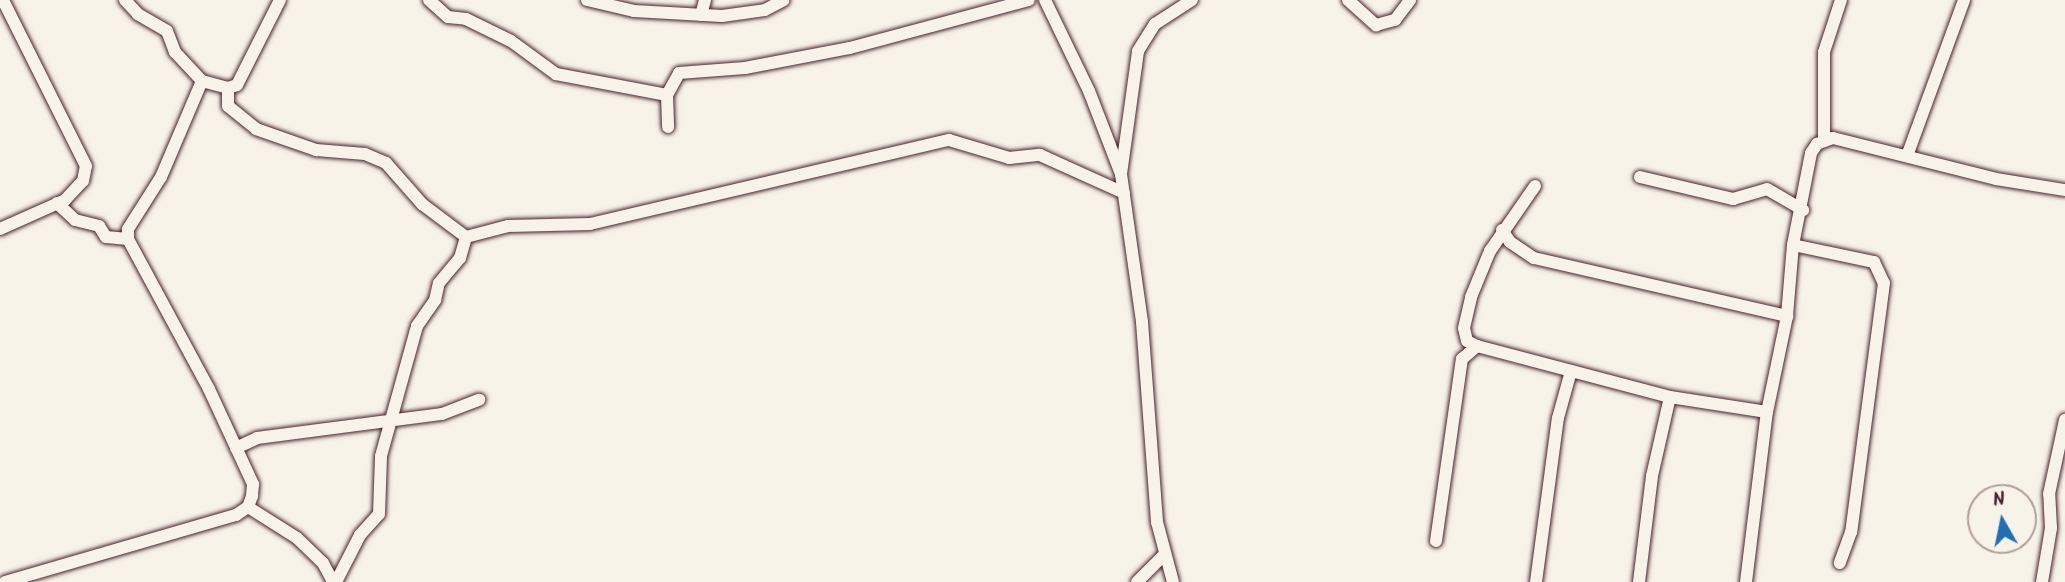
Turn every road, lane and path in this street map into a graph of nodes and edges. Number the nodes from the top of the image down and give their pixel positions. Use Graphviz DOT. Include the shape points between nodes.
graph roads {
  1 [pos="3,0"];
  2 [pos="125,0"];
  3 [pos="280,0"];
  4 [pos="429,0"];
  5 [pos="587,0"];
  6 [pos="705,0"];
  7 [pos="785,0"];
  8 [pos="1029,0"];
  9 [pos="1045,0"];
  10 [pos="1192,0"];
  11 [pos="1348,0"];
  12 [pos="1410,0"];
  13 [pos="1841,0"];
  14 [pos="1964,0"];
  15 [pos="701,15"];
  16 [pos="202,81"];
  17 [pos="228,88"];
  18 [pos="667,95"];
  19 [pos="668,127"];
  20 [pos="1824,139"];
  21 [pos="1907,156"];
  22 [pos="1121,174"];
  23 [pos="1640,177"];
  24 [pos="1535,186"];
  25 [pos="2065,190"];
  26 [pos="1124,193"];
  27 [pos="57,203"];
  28 [pos="1803,210"];
  29 [pos="0,229"];
  30 [pos="1502,230"];
  31 [pos="466,237"];
  32 [pos="128,239"];
  33 [pos="1793,245"];
  34 [pos="1787,316"];
  35 [pos="1477,346"];
  36 [pos="1571,371"];
  37 [pos="1670,397"];
  38 [pos="480,400"];
  39 [pos="1767,412"];
  40 [pos="2065,420"];
  41 [pos="390,422"];
  42 [pos="236,448"];
  43 [pos="248,507"];
  44 [pos="2051,528"];
  45 [pos="2065,529"];
  46 [pos="1436,541"];
  47 [pos="1164,555"];
  48 [pos="1840,563"];
  49 [pos="5,582"];
  50 [pos="335,582"];
  51 [pos="1137,582"];
  52 [pos="1173,582"];
  53 [pos="1536,582"];
  54 [pos="1639,582"];
  55 [pos="1746,582"];
  56 [pos="2042,582"];
  1 -- 27 [label="street" via="86,166 83,181"];
  2 -- 16 [label="street" via="138,14 167,31 175,51"];
  3 -- 17 [label="street" via="246,72 237,85"];
  4 -- 18 [label="street" via="448,17 466,19 511,41 556,74"];
  5 -- 15 [label="street" via="634,11"];
  6 -- 15 [label="street"];
  7 -- 15 [label="street" via="765,10"];
  8 -- 18 [label="street" via="850,48 745,68 679,72"];
  9 -- 22 [label="street" via="1089,91"];
  10 -- 22 [label="street" via="1155,24 1138,51"];
  11 -- 12 [label="street" via="1376,25 1395,20"];
  13 -- 20 [label="street" via="1824,52"];
  14 -- 21 [label="street"];
  16 -- 17 [label="street"];
  16 -- 32 [label="street" via="161,177 128,229"];
  17 -- 31 [label="street" via="228,106 256,129 316,150 365,154 386,163 422,204"];
  18 -- 19 [label="street"];
  20 -- 21 [label="street"];
  20 -- 28 [label="street" via="1811,153"];
  21 -- 25 [label="street"];
  22 -- 26 [label="street"];
  23 -- 28 [label="street" via="1733,199 1767,189"];
  24 -- 30 [label="street"];
  26 -- 31 [label="street" via="1040,155 1009,158 949,140 590,224 508,226"];
  26 -- 47 [label="street" via="1142,322"];
  27 -- 29 [label="street"];
  27 -- 32 [label="street" via="75,220 99,226 106,237"];
  28 -- 33 [label="street"];
  30 -- 34 [label="street" via="1510,242 1534,258"];
  30 -- 35 [label="street" via="1471,297 1464,328 1467,341"];
  31 -- 41 [label="street" via="460,258 439,283 435,300 417,326"];
  32 -- 42 [label="street"];
  33 -- 34 [label="street"];
  33 -- 48 [label="street" via="1874,262 1884,283 1851,532"];
  34 -- 39 [label="street"];
  35 -- 36 [label="street"];
  35 -- 46 [label="street" via="1462,359"];
  36 -- 37 [label="street"];
  36 -- 53 [label="street" via="1558,418"];
  37 -- 39 [label="street"];
  37 -- 54 [label="street" via="1652,476"];
  38 -- 41 [label="street" via="442,414"];
  39 -- 55 [label="street"];
  40 -- 44 [label="street" via="2049,494"];
  41 -- 42 [label="street" via="257,438"];
  41 -- 50 [label="street" via="381,456 379,514 360,535"];
  42 -- 43 [label="street" via="253,484"];
  43 -- 49 [label="street"];
  43 -- 50 [label="street" via="298,538"];
  44 -- 45 [label="street"];
  44 -- 56 [label="street"];
  47 -- 51 [label="street"];
  47 -- 52 [label="street"];
}
